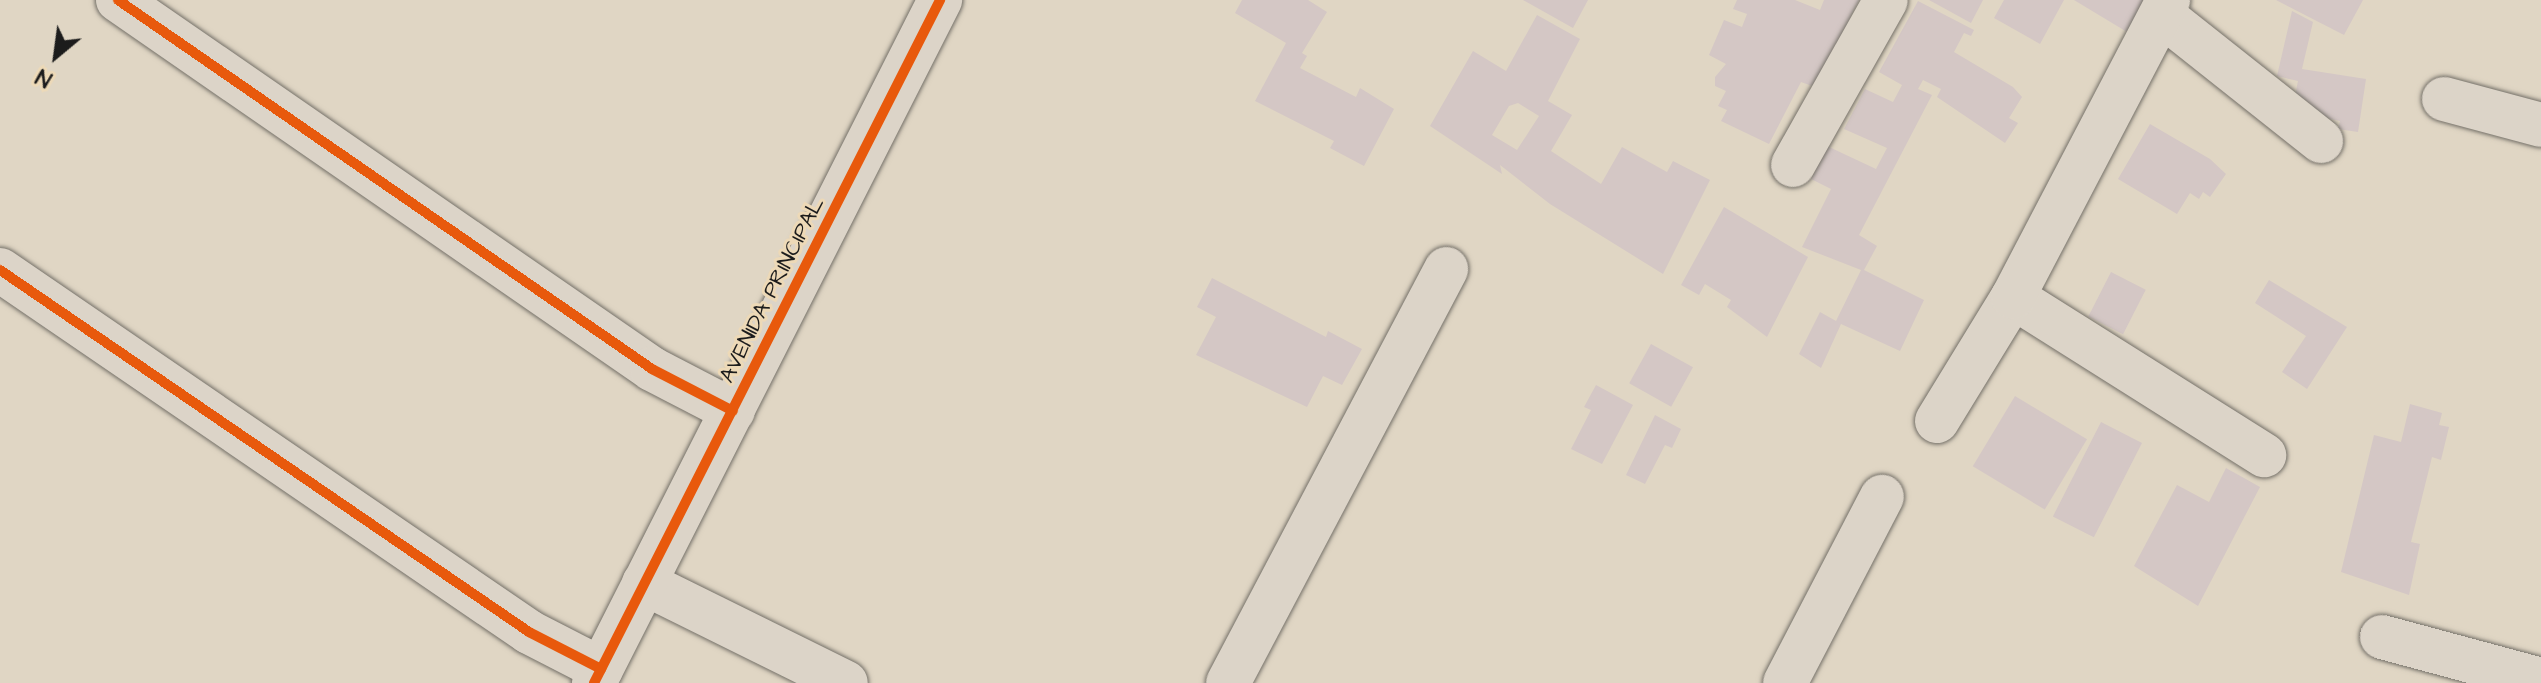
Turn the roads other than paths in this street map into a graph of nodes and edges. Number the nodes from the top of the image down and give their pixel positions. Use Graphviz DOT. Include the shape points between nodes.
graph roads {
  1 [pos="118,0"];
  2 [pos="940,0"];
  3 [pos="1886,0"];
  4 [pos="2165,7"];
  5 [pos="2444,99"];
  6 [pos="2541,125"];
  7 [pos="2321,141"];
  8 [pos="1793,165"];
  9 [pos="1446,269"];
  10 [pos="0,270"];
  11 [pos="2013,297"];
  12 [pos="733,411"];
  13 [pos="1937,421"];
  14 [pos="2264,455"];
  15 [pos="1882,497"];
  16 [pos="644,583"];
  17 [pos="2382,637"];
  18 [pos="598,676"];
  19 [pos="2541,680"];
  20 [pos="846,683"];
  21 [pos="1228,683"];
  22 [pos="1785,683"];
  1 -- 12 [label="street" via="652,369"];
  2 -- 12 [label="street, AVENIDA PRINCIPAL"];
  3 -- 8 [label="street"];
  4 -- 7 [label="street"];
  4 -- 11 [label="street"];
  5 -- 6 [label="street"];
  9 -- 21 [label="street"];
  10 -- 18 [label="street"];
  11 -- 13 [label="street"];
  11 -- 14 [label="street"];
  12 -- 16 [label="street, AVENIDA PRINCIPAL"];
  15 -- 22 [label="street"];
  16 -- 18 [label="street, AVENIDA PRINCIPAL"];
  16 -- 20 [label="street"];
  17 -- 19 [label="street"];
}
